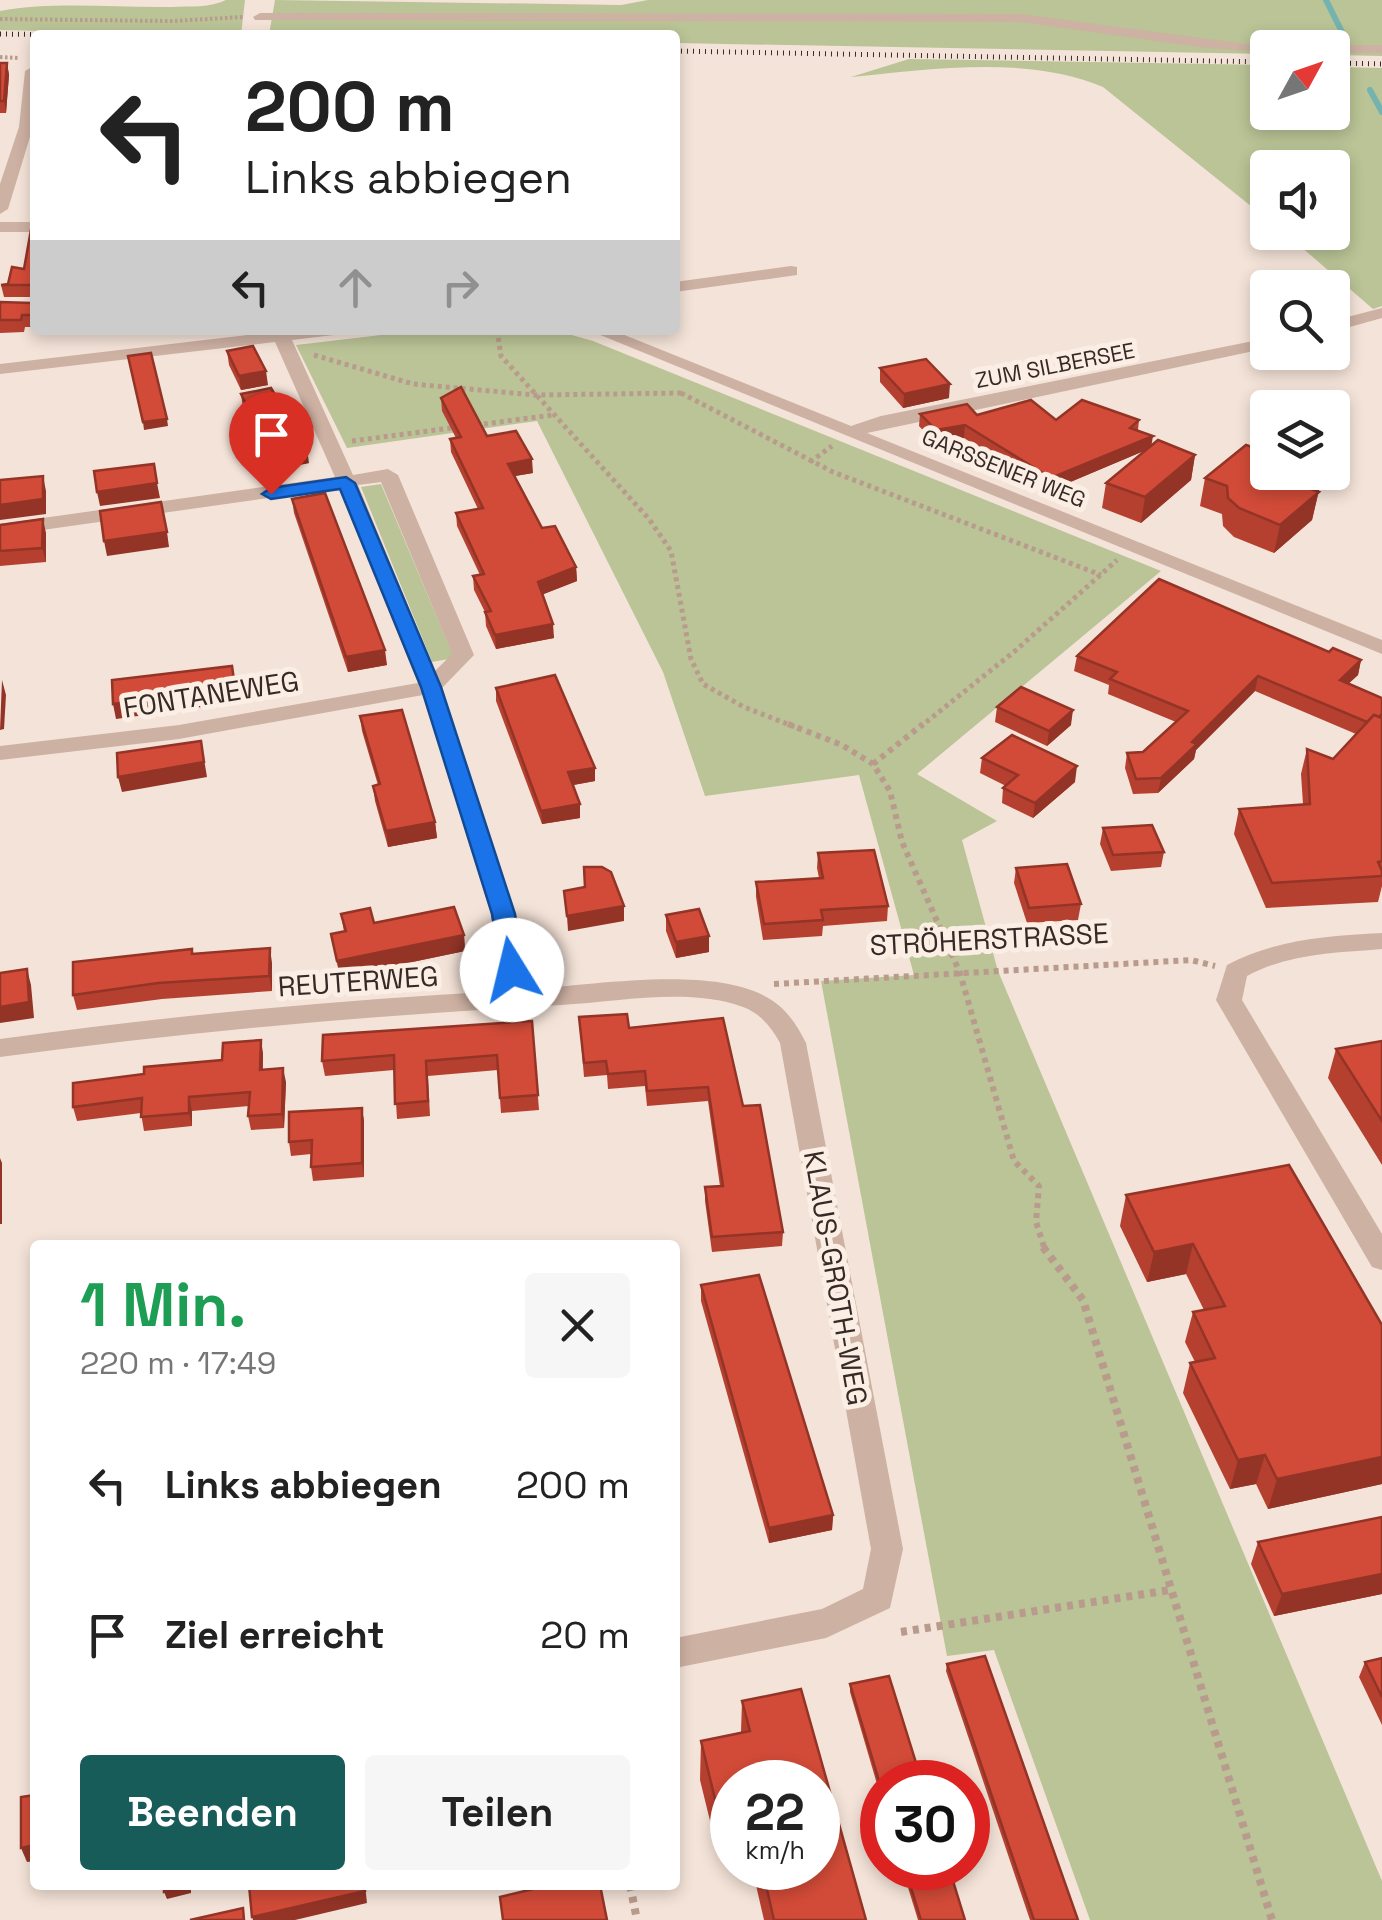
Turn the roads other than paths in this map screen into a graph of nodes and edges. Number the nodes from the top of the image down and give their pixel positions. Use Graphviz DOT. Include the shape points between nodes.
graph roads {
  1 [pos="263,0"];
  2 [pos="260,17"];
  3 [pos="256,30"];
  4 [pos="1250,47"];
  5 [pos="1350,49"];
  6 [pos="1382,50"];
  7 [pos="30,104"];
  8 [pos="8,156"];
  9 [pos="0,209"];
  10 [pos="0,227"];
  11 [pos="30,227"];
  12 [pos="791,270"];
  13 [pos="680,287"];
  14 [pos="1382,313"];
  15 [pos="1350,322"];
  16 [pos="310,335"];
  17 [pos="609,335"];
  18 [pos="199,338"];
  19 [pos="282,341"];
  20 [pos="1250,347"];
  21 [pos="0,369"];
  22 [pos="852,432"];
  23 [pos="346,483"];
  24 [pos="0,530"];
  25 [pos="1382,648"];
  26 [pos="431,687"];
  27 [pos="0,754"];
  28 [pos="1382,942"];
  29 [pos="517,999"];
  30 [pos="0,1048"];
  31 [pos="1382,1259"];
  32 [pos="680,1652"];
  1 -- 2 [label="street"];
  2 -- 3 [label="street"];
  2 -- 4 [label="street" via="1021,18"];
  5 -- 6 [label="street"];
  7 -- 8 [label="street" via="26,127"];
  8 -- 9 [label="street"];
  10 -- 11 [label="street"];
  12 -- 13 [label="street"];
  14 -- 15 [label="street"];
  16 -- 19 [label="street"];
  17 -- 22 [label="street, GARSSENER WEG"];
  18 -- 19 [label="street"];
  18 -- 21 [label="street"];
  19 -- 23 [label="street"];
  20 -- 22 [label="street, ZUM SILBERSEE"];
  22 -- 25 [label="street, GARSSENER WEG"];
  23 -- 24 [label="street"];
  23 -- 26 [label="street"];
  23 -- 26 [label="street" via="388,475 463,656"];
  26 -- 27 [label="street, FONTANEWEG" via="179,732"];
  26 -- 29 [label="street" via="504,914"];
  28 -- 31 [label="street" via="1260,956 1236,971 1229,1000"];
  29 -- 30 [label="street, REUTERWEG" via="131,1029"];
  29 -- 32 [label="street, KLAUS-GROTH-WEG" via="708,990 749,998 782,1020 793,1042 886,1548 878,1598 826,1623"];
}
